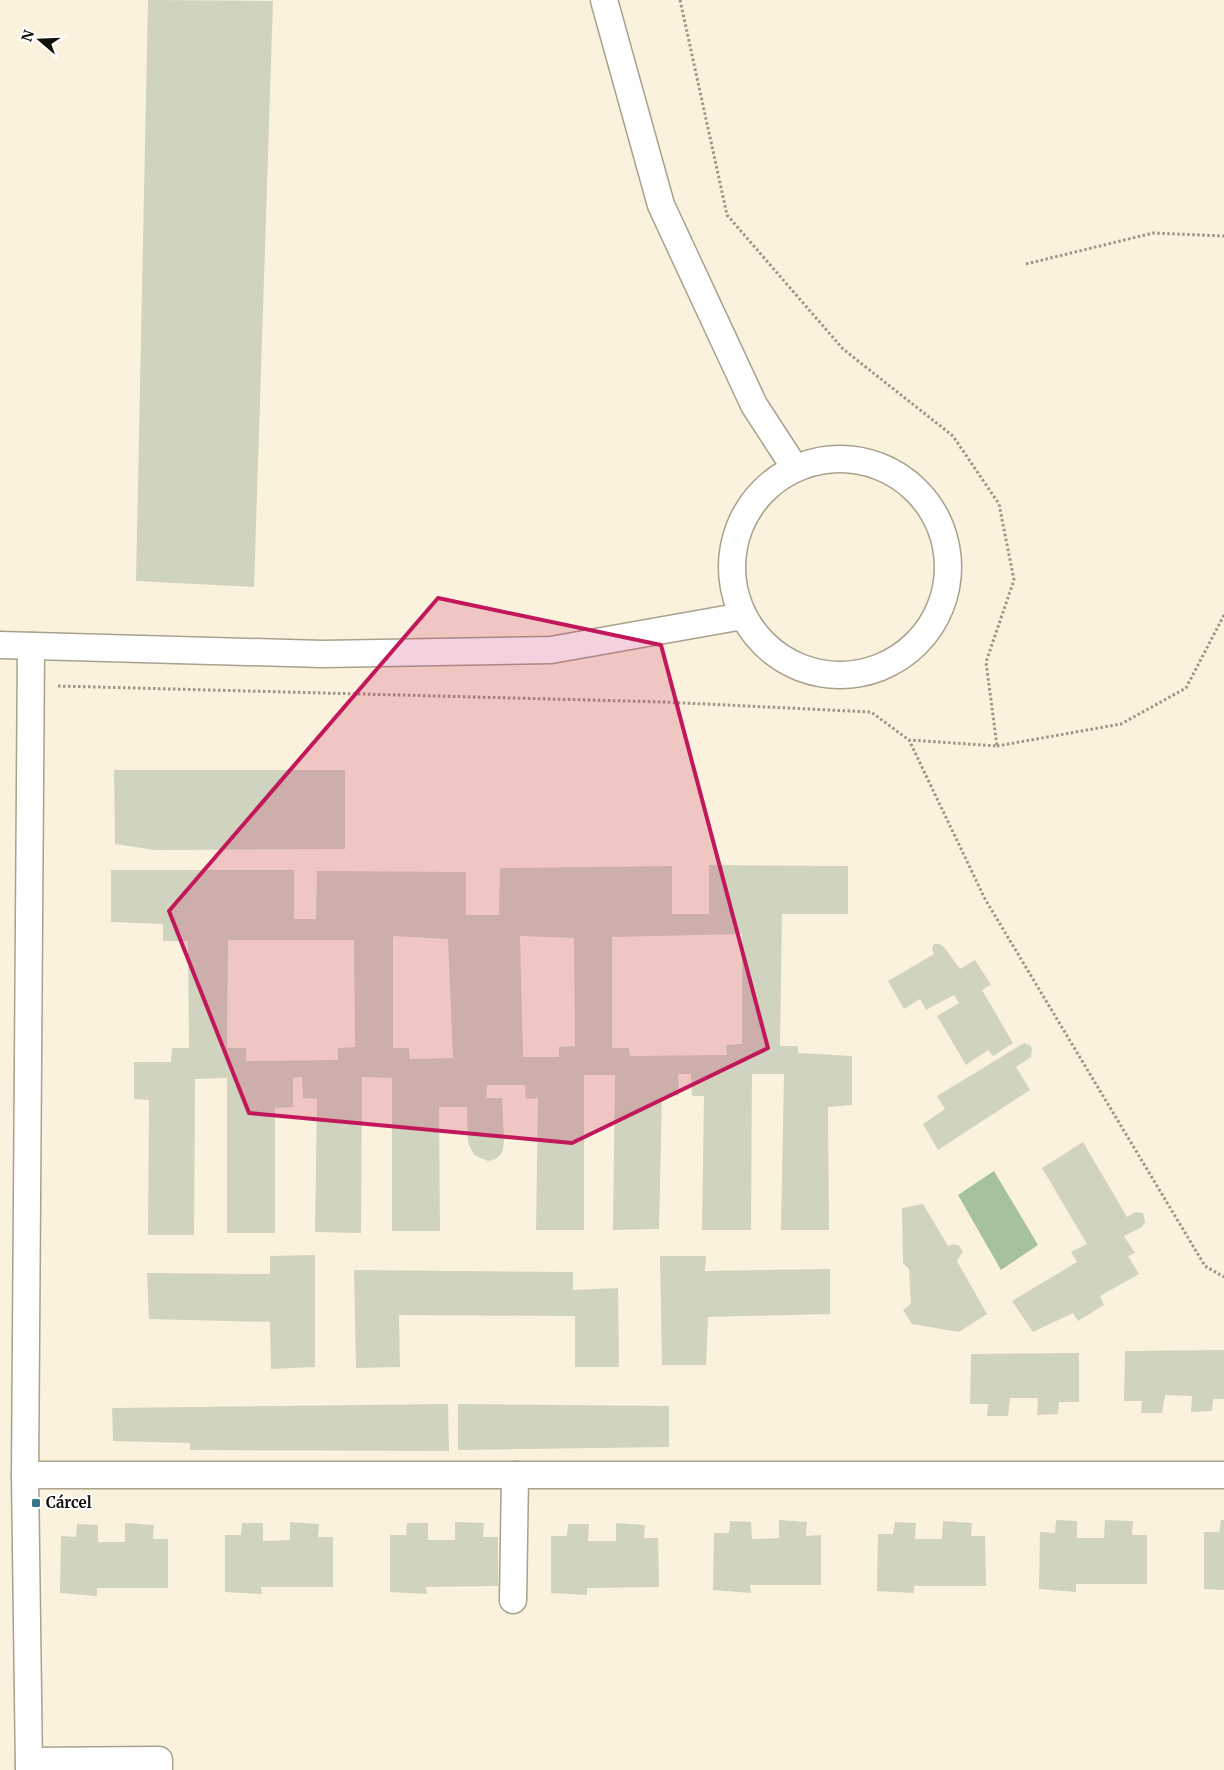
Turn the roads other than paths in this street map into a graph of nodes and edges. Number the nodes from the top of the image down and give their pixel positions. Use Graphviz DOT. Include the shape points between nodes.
graph roads {
  1 [pos="604,0"];
  2 [pos="795,468"];
  3 [pos="742,616"];
  4 [pos="0,645"];
  5 [pos="31,646"];
  6 [pos="25,1475"];
  7 [pos="515,1475"];
  8 [pos="1224,1475"];
  9 [pos="514,1600"];
  10 [pos="29,1766"];
  11 [pos="159,1770"];
  1 -- 2 [label="street" via="661,205 754,405"];
  2 -- 3 [label="street" via="763,490 750,506 732,558 735,596"];
  2 -- 3 [label="street" via="820,460 866,461 890,470 920,492 944,533 950,560 942,605 923,638 882,668 848,676 819,675 771,652"];
  3 -- 5 [label="street" via="550,650 323,654"];
  4 -- 5 [label="street"];
  5 -- 6 [label="street"];
  6 -- 7 [label="street"];
  6 -- 10 [label="street"];
  7 -- 8 [label="street"];
  7 -- 9 [label="street"];
  10 -- 11 [label="street" via="159,1760"];
}
